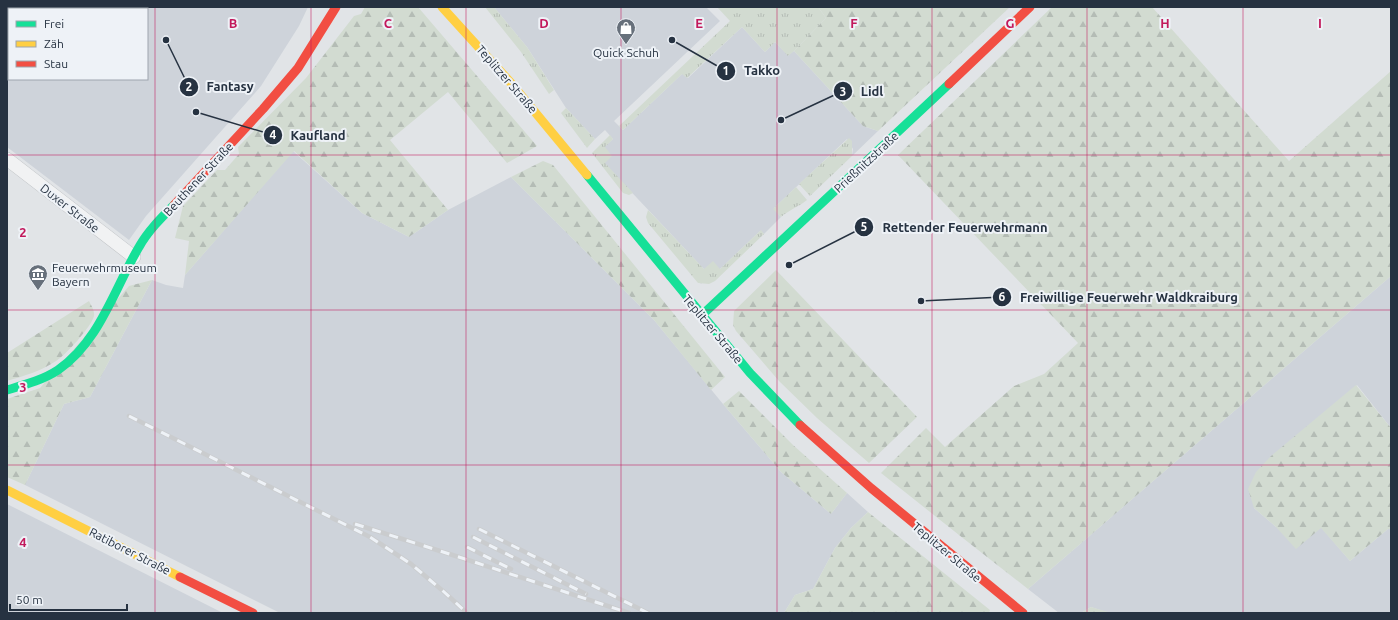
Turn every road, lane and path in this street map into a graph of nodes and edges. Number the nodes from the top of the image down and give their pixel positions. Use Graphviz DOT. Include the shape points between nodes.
graph roads {
  1 [pos="336,7"];
  2 [pos="442,7"];
  3 [pos="1030,7"];
  4 [pos="7,158"];
  5 [pos="134,257"];
  6 [pos="702,315"];
  7 [pos="7,390"];
  8 [pos="7,490"];
  9 [pos="253,613"];
  10 [pos="1023,613"];
  1 -- 5 [label="street, Beuthener Straße" via="298,68 150,230"];
  2 -- 6 [label="street, Teplitzer Straße" via="533,108"];
  3 -- 6 [label="street, Prießnitzstraße"];
  4 -- 5 [label="street, Duxer Straße"];
  5 -- 7 [label="street, Beuthener Straße" via="101,320 74,358 51,374"];
  6 -- 10 [label="street, Teplitzer Straße" via="794,420 876,493"];
  8 -- 9 [label="street, Ratiborer Straße"];
}
